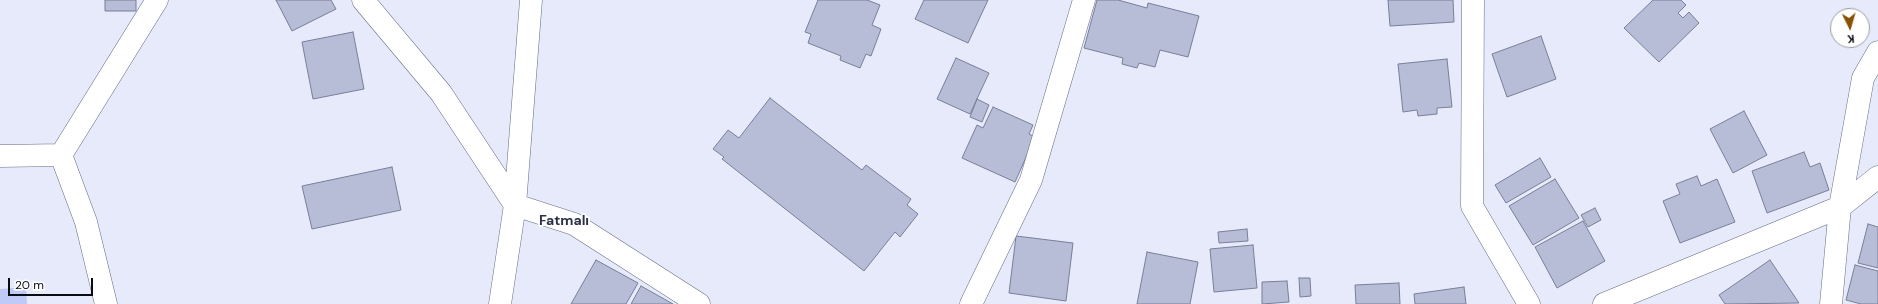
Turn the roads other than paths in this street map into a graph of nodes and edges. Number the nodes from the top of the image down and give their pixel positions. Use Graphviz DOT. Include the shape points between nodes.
graph roads {
  1 [pos="157,0"];
  2 [pos="363,0"];
  3 [pos="531,0"];
  4 [pos="1084,0"];
  5 [pos="1473,0"];
  6 [pos="1878,52"];
  7 [pos="61,155"];
  8 [pos="0,156"];
  9 [pos="1878,177"];
  10 [pos="515,205"];
  11 [pos="1840,207"];
  12 [pos="106,304"];
  13 [pos="500,304"];
  14 [pos="699,304"];
  15 [pos="971,304"];
  16 [pos="1529,304"];
  17 [pos="1604,304"];
  18 [pos="1831,304"];
  1 -- 7 [label="street"];
  2 -- 10 [label="street" via="441,93"];
  3 -- 10 [label="street"];
  4 -- 15 [label="street" via="1031,180"];
  5 -- 16 [label="street" via="1472,206"];
  6 -- 11 [label="street" via="1863,78"];
  7 -- 8 [label="street"];
  7 -- 12 [label="street" via="86,222"];
  9 -- 11 [label="street"];
  10 -- 13 [label="street"];
  10 -- 14 [label="street" via="574,224"];
  11 -- 17 [label="street"];
  11 -- 18 [label="street"];
}
